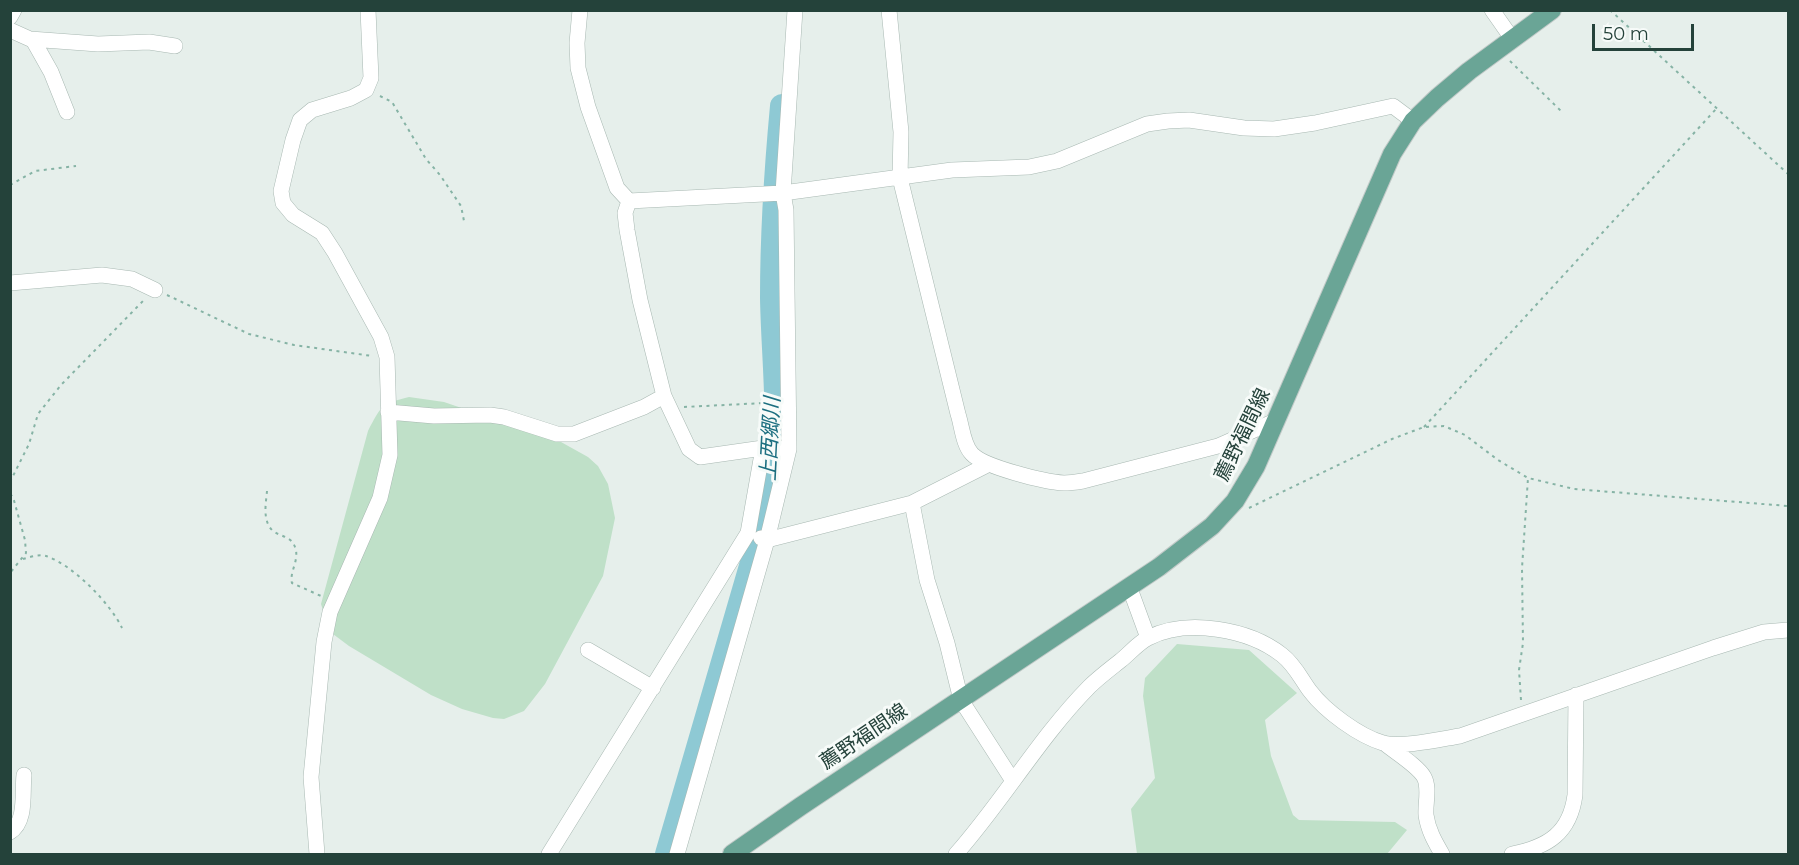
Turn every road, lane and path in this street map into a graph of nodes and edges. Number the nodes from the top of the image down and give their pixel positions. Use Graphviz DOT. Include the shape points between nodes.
graph roads {
  1 [pos="14,10"];
  2 [pos="368,10"];
  3 [pos="580,10"];
  4 [pos="795,10"];
  5 [pos="889,10"];
  6 [pos="1492,10"];
  7 [pos="1552,10"];
  8 [pos="1610,10"];
  9 [pos="10,17"];
  10 [pos="10,30"];
  11 [pos="33,40"];
  12 [pos="1513,40"];
  13 [pos="175,46"];
  14 [pos="1497,51"];
  15 [pos="366,90"];
  16 [pos="1718,108"];
  17 [pos="67,112"];
  18 [pos="1562,112"];
  19 [pos="1413,122"];
  20 [pos="76,166"];
  21 [pos="1788,174"];
  22 [pos="900,178"];
  23 [pos="10,185"];
  24 [pos="783,193"];
  25 [pos="629,201"];
  26 [pos="464,221"];
  27 [pos="10,283"];
  28 [pos="154,290"];
  29 [pos="387,357"];
  30 [pos="666,402"];
  31 [pos="388,412"];
  32 [pos="1277,420"];
  33 [pos="1424,428"];
  34 [pos="775,449"];
  35 [pos="987,465"];
  36 [pos="1528,478"];
  37 [pos="10,482"];
  38 [pos="267,490"];
  39 [pos="10,494"];
  40 [pos="912,503"];
  41 [pos="1788,506"];
  42 [pos="1243,511"];
  43 [pos="758,537"];
  44 [pos="23,559"];
  45 [pos="10,573"];
  46 [pos="1129,586"];
  47 [pos="335,600"];
  48 [pos="122,628"];
  49 [pos="1788,630"];
  50 [pos="1148,638"];
  51 [pos="588,650"];
  52 [pos="653,688"];
  53 [pos="1576,695"];
  54 [pos="961,700"];
  55 [pos="1525,714"];
  56 [pos="1384,743"];
  57 [pos="24,775"];
  58 [pos="1013,781"];
  59 [pos="10,832"];
  60 [pos="316,855"];
  61 [pos="549,855"];
  62 [pos="677,855"];
  63 [pos="732,855"];
  64 [pos="956,855"];
  65 [pos="1442,855"];
  66 [pos="1512,855"];
  1 -- 9 [label="street"];
  2 -- 15 [label="street" via="371,78"];
  3 -- 25 [label="street" via="578,68 588,107 617,188"];
  4 -- 24 [label="street"];
  5 -- 22 [label="street" via="901,132"];
  6 -- 12 [label="street"];
  7 -- 12 [label="main road, 薦野福間線"];
  8 -- 16 [label="path"];
  10 -- 11 [label="street"];
  11 -- 13 [label="street"];
  11 -- 17 [label="street"];
  12 -- 14 [label="main road, 薦野福間線"];
  14 -- 18 [label="path"];
  14 -- 19 [label="main road, 薦野福間線"];
  15 -- 26 [label="path" via="392,102 426,159 461,206"];
  15 -- 29 [label="street" via="312,110 300,120 281,191 283,203 293,215 322,233 335,253 381,337"];
  16 -- 21 [label="path"];
  16 -- 33 [label="path"];
  19 -- 22 [label="street" via="1393,106 1274,129 1168,121 1147,124 1057,161 1029,167 952,170"];
  19 -- 32 [label="main road, 薦野福間線" via="1392,154"];
  20 -- 23 [label="path" via="35,171"];
  22 -- 24 [label="street"];
  22 -- 35 [label="street" via="967,447"];
  24 -- 25 [label="street"];
  24 -- 34 [label="street" via="786,210"];
  25 -- 30 [label="street" via="625,213 630,249"];
  27 -- 28 [label="street" via="102,275 132,279"];
  28 -- 29 [label="path" via="249,334 304,347"];
  28 -- 37 [label="path" via="61,385 38,414 29,444"];
  29 -- 31 [label="street"];
  30 -- 31 [label="street" via="574,434 558,434 490,415"];
  30 -- 34 [label="street" via="688,449 700,457"];
  30 -- 34 [label="path" via="764,403"];
  31 -- 47 [label="street" via="390,455 380,498"];
  32 -- 35 [label="street" via="1218,446 1083,481 1064,483"];
  32 -- 46 [label="main road, 薦野福間線" via="1235,501 1212,526"];
  33 -- 36 [label="path" via="1444,426 1465,435"];
  33 -- 42 [label="path" via="1345,460"];
  34 -- 43 [label="street"];
  34 -- 43 [label="street"];
  35 -- 40 [label="street"];
  36 -- 41 [label="path" via="1574,489"];
  36 -- 55 [label="path" via="1520,670 1520,697"];
  38 -- 47 [label="path" via="268,522 273,531 292,540 296,548 292,583"];
  39 -- 44 [label="path" via="25,540"];
  40 -- 43 [label="street"];
  40 -- 54 [label="street" via="927,580"];
  43 -- 52 [label="street"];
  43 -- 62 [label="street"];
  44 -- 45 [label="path"];
  44 -- 48 [label="path" via="45,555 72,571 103,601"];
  46 -- 50 [label="street"];
  46 -- 54 [label="main road, 薦野福間線"];
  47 -- 60 [label="street" via="324,642 311,777"];
  49 -- 53 [label="street" via="1764,632"];
  50 -- 56 [label="street" via="1174,630 1217,628 1256,641 1281,655 1297,670 1311,692 1334,715"];
  50 -- 58 [label="street" via="1090,686"];
  51 -- 52 [label="street"];
  52 -- 61 [label="street"];
  53 -- 55 [label="street"];
  53 -- 66 [label="street" via="1573,809 1564,828 1551,840 1534,850"];
  54 -- 58 [label="street"];
  54 -- 63 [label="main road, 薦野福間線"];
  55 -- 56 [label="street" via="1460,736"];
  56 -- 65 [label="street" via="1424,777 1426,817"];
  57 -- 59 [label="street" via="21,816 18,827"];
  58 -- 64 [label="street"];
}
